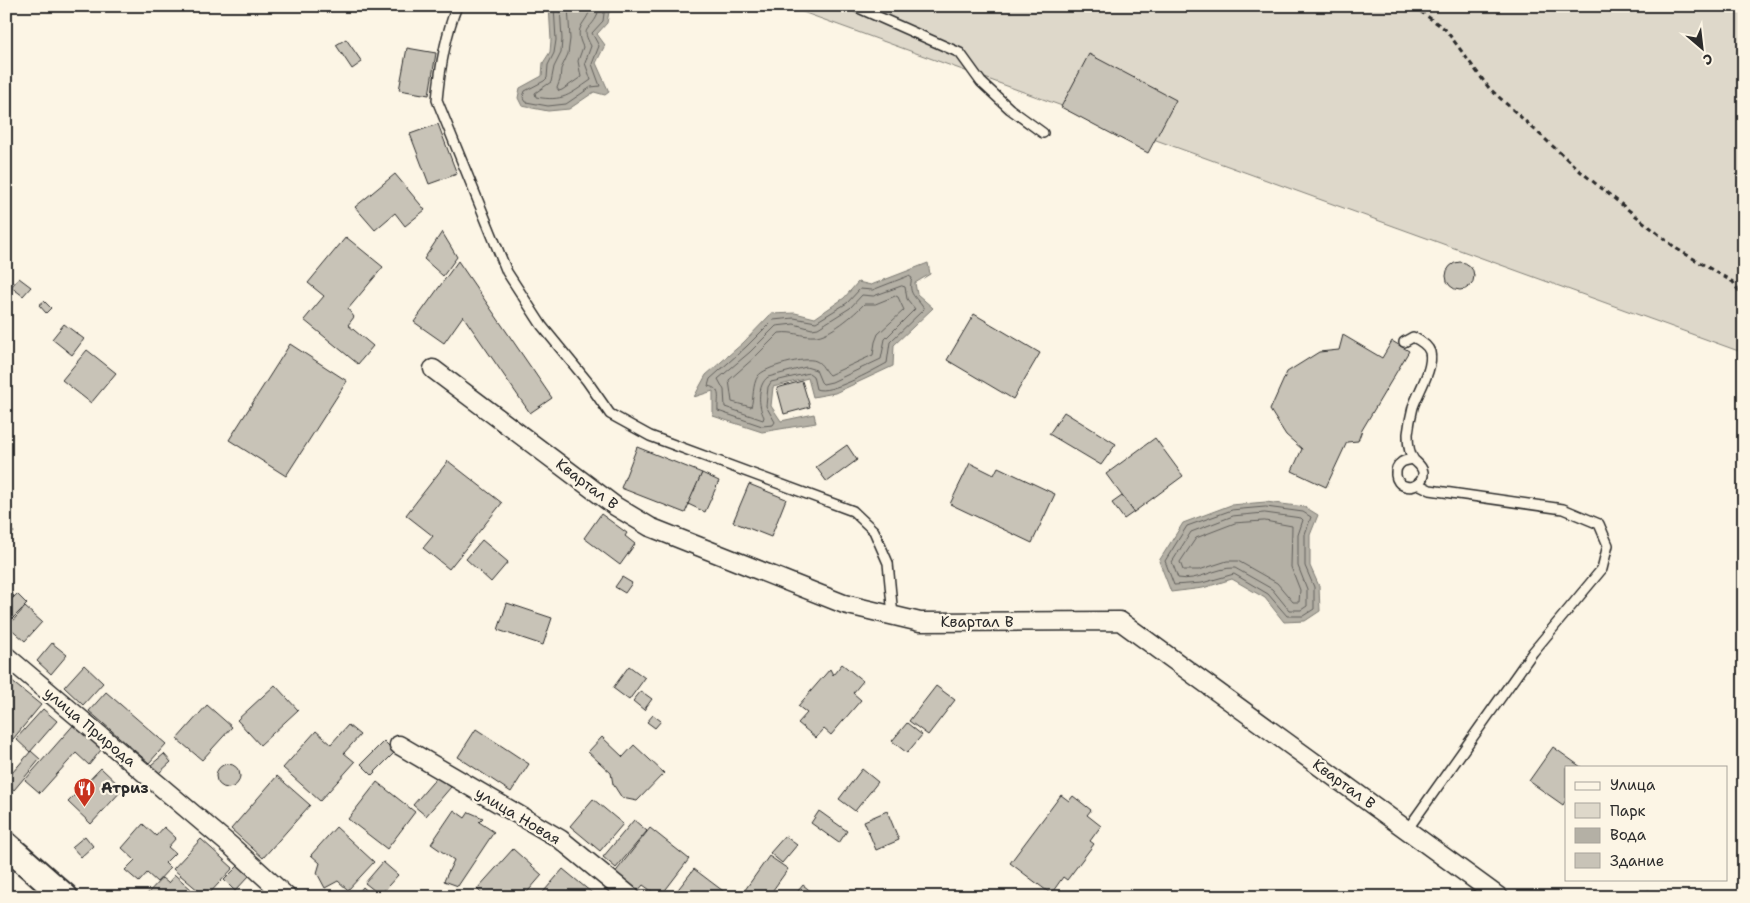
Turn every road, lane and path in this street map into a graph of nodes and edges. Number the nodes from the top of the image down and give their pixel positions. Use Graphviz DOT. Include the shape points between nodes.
graph roads {
  1 [pos="457,6"];
  2 [pos="854,6"];
  3 [pos="1413,6"];
  4 [pos="1043,133"];
  5 [pos="1744,299"];
  6 [pos="1404,342"];
  7 [pos="433,369"];
  8 [pos="1413,459"];
  9 [pos="1418,484"];
  10 [pos="893,616"];
  11 [pos="6,656"];
  12 [pos="399,745"];
  13 [pos="1407,830"];
  14 [pos="6,845"];
  15 [pos="65,897"];
  16 [pos="287,897"];
  17 [pos="631,897"];
  18 [pos="1499,897"];
  1 -- 10 [label="lane" via="447,35 437,100 506,272 542,326 610,414 629,426 853,511 874,531 888,563"];
  2 -- 4 [label="lane" via="960,53 981,82 1010,110"];
  3 -- 5 [label="path" via="1445,30 1489,88 1580,171 1677,249 1733,282"];
  6 -- 8 [label="lane" via="1413,337 1430,350 1427,373 1413,407 1408,434"];
  7 -- 10 [label="street, Квартал В" via="615,506 650,527 844,604"];
  8 -- 9 [label="lane" via="1423,472"];
  8 -- 9 [label="lane" via="1399,465 1396,478 1406,487"];
  9 -- 13 [label="lane" via="1430,490 1563,509 1599,524 1608,545 1602,569 1533,652"];
  10 -- 13 [label="street, Квартал В" via="920,622 1120,621"];
  11 -- 16 [label="street, улица Природа"];
  12 -- 17 [label="street, улица Новая" via="560,839"];
  13 -- 18 [label="street, Квартал В"];
  14 -- 15 [label="main road"];
}
